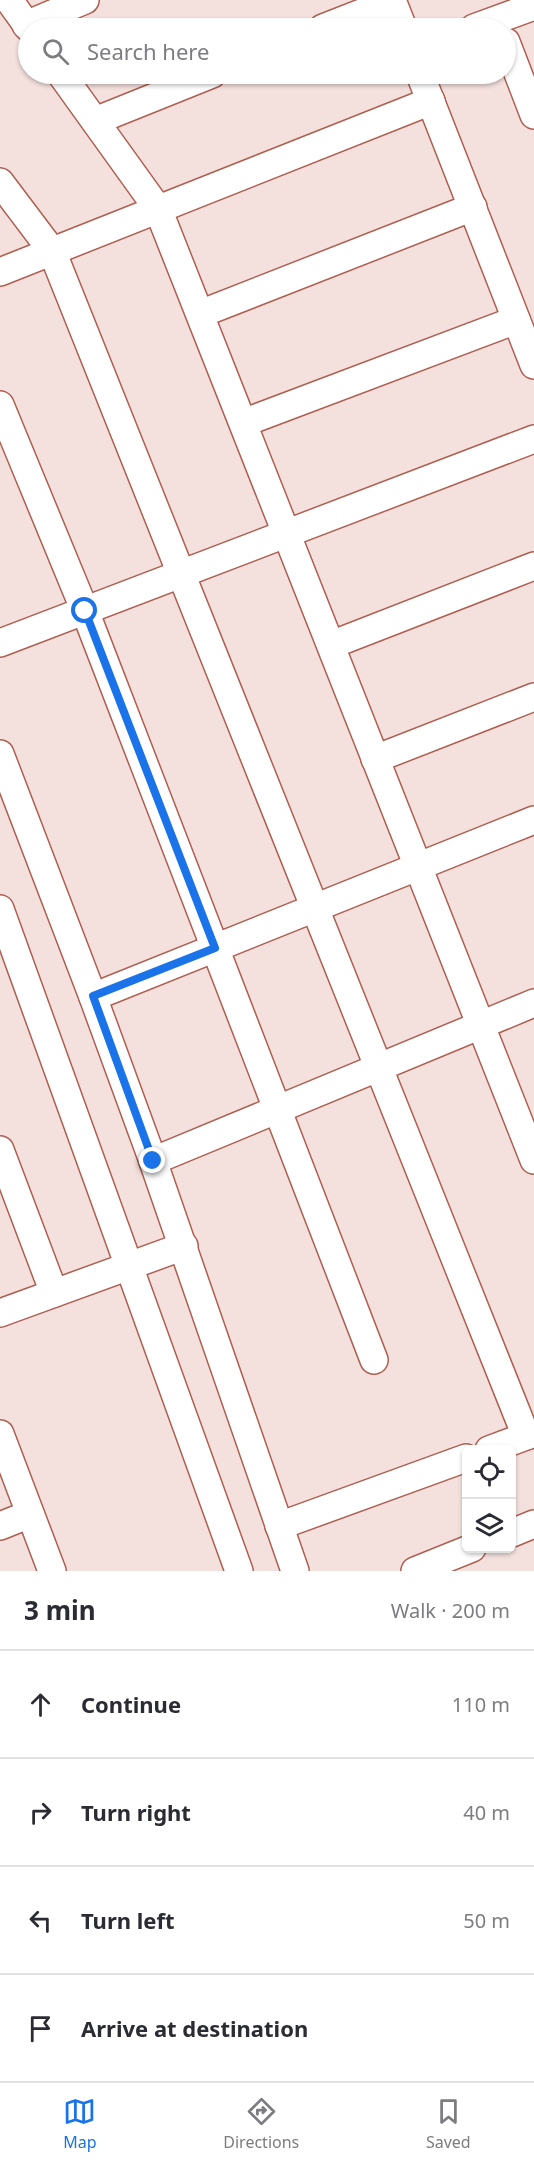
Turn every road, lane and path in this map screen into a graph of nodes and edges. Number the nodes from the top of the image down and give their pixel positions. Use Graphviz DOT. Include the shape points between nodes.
graph roads {
  1 [pos="9,0"];
  2 [pos="85,0"];
  3 [pos="392,0"];
  4 [pos="534,6"];
  5 [pos="21,18"];
  6 [pos="45,18"];
  7 [pos="348,18"];
  8 [pos="399,18"];
  9 [pos="507,18"];
  10 [pos="516,75"];
  11 [pos="68,84"];
  12 [pos="187,84"];
  13 [pos="424,84"];
  14 [pos="431,101"];
  15 [pos="534,115"];
  16 [pos="95,121"];
  17 [pos="0,182"];
  18 [pos="473,207"];
  19 [pos="158,209"];
  20 [pos="52,251"];
  21 [pos="0,272"];
  22 [pos="200,314"];
  23 [pos="516,320"];
  24 [pos="534,365"];
  25 [pos="0,405"];
  26 [pos="243,423"];
  27 [pos="534,439"];
  28 [pos="286,534"];
  29 [pos="534,566"];
  30 [pos="180,574"];
  31 [pos="85,611"];
  32 [pos="0,643"];
  33 [pos="331,645"];
  34 [pos="534,696"];
  35 [pos="0,754"];
  36 [pos="375,759"];
  37 [pos="532,827"];
  38 [pos="418,866"];
  39 [pos="314,908"];
  40 [pos="0,909"];
  41 [pos="215,948"];
  42 [pos="93,996"];
  43 [pos="534,1003"];
  44 [pos="481,1025"];
  45 [pos="378,1068"];
  46 [pos="277,1109"];
  47 [pos="531,1143"];
  48 [pos="0,1150"];
  49 [pos="153,1161"];
  50 [pos="184,1246"];
  51 [pos="128,1266"];
  52 [pos="54,1293"];
  53 [pos="0,1313"];
  54 [pos="374,1360"];
  55 [pos="0,1434"];
  56 [pos="530,1435"];
  57 [pos="501,1445"];
  58 [pos="462,1459"];
  59 [pos="30,1514"];
  60 [pos="534,1524"];
  61 [pos="0,1526"];
  62 [pos="279,1526"];
  63 [pos="516,1531"];
  64 [pos="462,1552"];
  65 [pos="52,1571"];
  66 [pos="239,1571"];
  67 [pos="295,1571"];
  68 [pos="415,1571"];
  1 -- 5 [label="street"];
  2 -- 6 [label="street"];
  3 -- 7 [label="street"];
  3 -- 8 [label="street"];
  4 -- 9 [label="street"];
  10 -- 15 [label="street"];
  11 -- 16 [label="street"];
  12 -- 16 [label="street"];
  13 -- 14 [label="street"];
  14 -- 18 [label="street"];
  14 -- 19 [label="street"];
  16 -- 19 [label="street"];
  17 -- 20 [label="street"];
  18 -- 22 [label="street"];
  18 -- 23 [label="street"];
  19 -- 20 [label="street"];
  19 -- 22 [label="street"];
  20 -- 21 [label="street"];
  20 -- 30 [label="street"];
  22 -- 26 [label="street"];
  23 -- 24 [label="street"];
  23 -- 26 [label="street"];
  25 -- 31 [label="street"];
  26 -- 28 [label="street"];
  27 -- 28 [label="street"];
  28 -- 30 [label="street"];
  28 -- 33 [label="street"];
  29 -- 33 [label="street"];
  30 -- 31 [label="street"];
  30 -- 39 [label="street"];
  31 -- 32 [label="street"];
  31 -- 41 [label="street"];
  33 -- 36 [label="street"];
  34 -- 36 [label="street"];
  35 -- 42 [label="street"];
  36 -- 38 [label="street"];
  37 -- 38 [label="street"];
  38 -- 39 [label="street"];
  38 -- 44 [label="street"];
  39 -- 41 [label="street"];
  39 -- 45 [label="street"];
  40 -- 51 [label="street"];
  41 -- 42 [label="street"];
  41 -- 46 [label="street"];
  42 -- 49 [label="street"];
  43 -- 44 [label="street"];
  44 -- 45 [label="street"];
  44 -- 47 [label="street"];
  45 -- 46 [label="street"];
  45 -- 56 [label="street"];
  46 -- 49 [label="street"];
  46 -- 54 [label="street"];
  48 -- 52 [label="street"];
  49 -- 50 [label="street"];
  50 -- 51 [label="street"];
  50 -- 62 [label="street"];
  51 -- 52 [label="street"];
  51 -- 66 [label="street"];
  52 -- 53 [label="street"];
  55 -- 59 [label="street"];
  56 -- 57 [label="street"];
  58 -- 62 [label="street"];
  59 -- 61 [label="street"];
  59 -- 65 [label="street"];
  60 -- 63 [label="street"];
  62 -- 67 [label="street"];
  64 -- 68 [label="street"];
}
